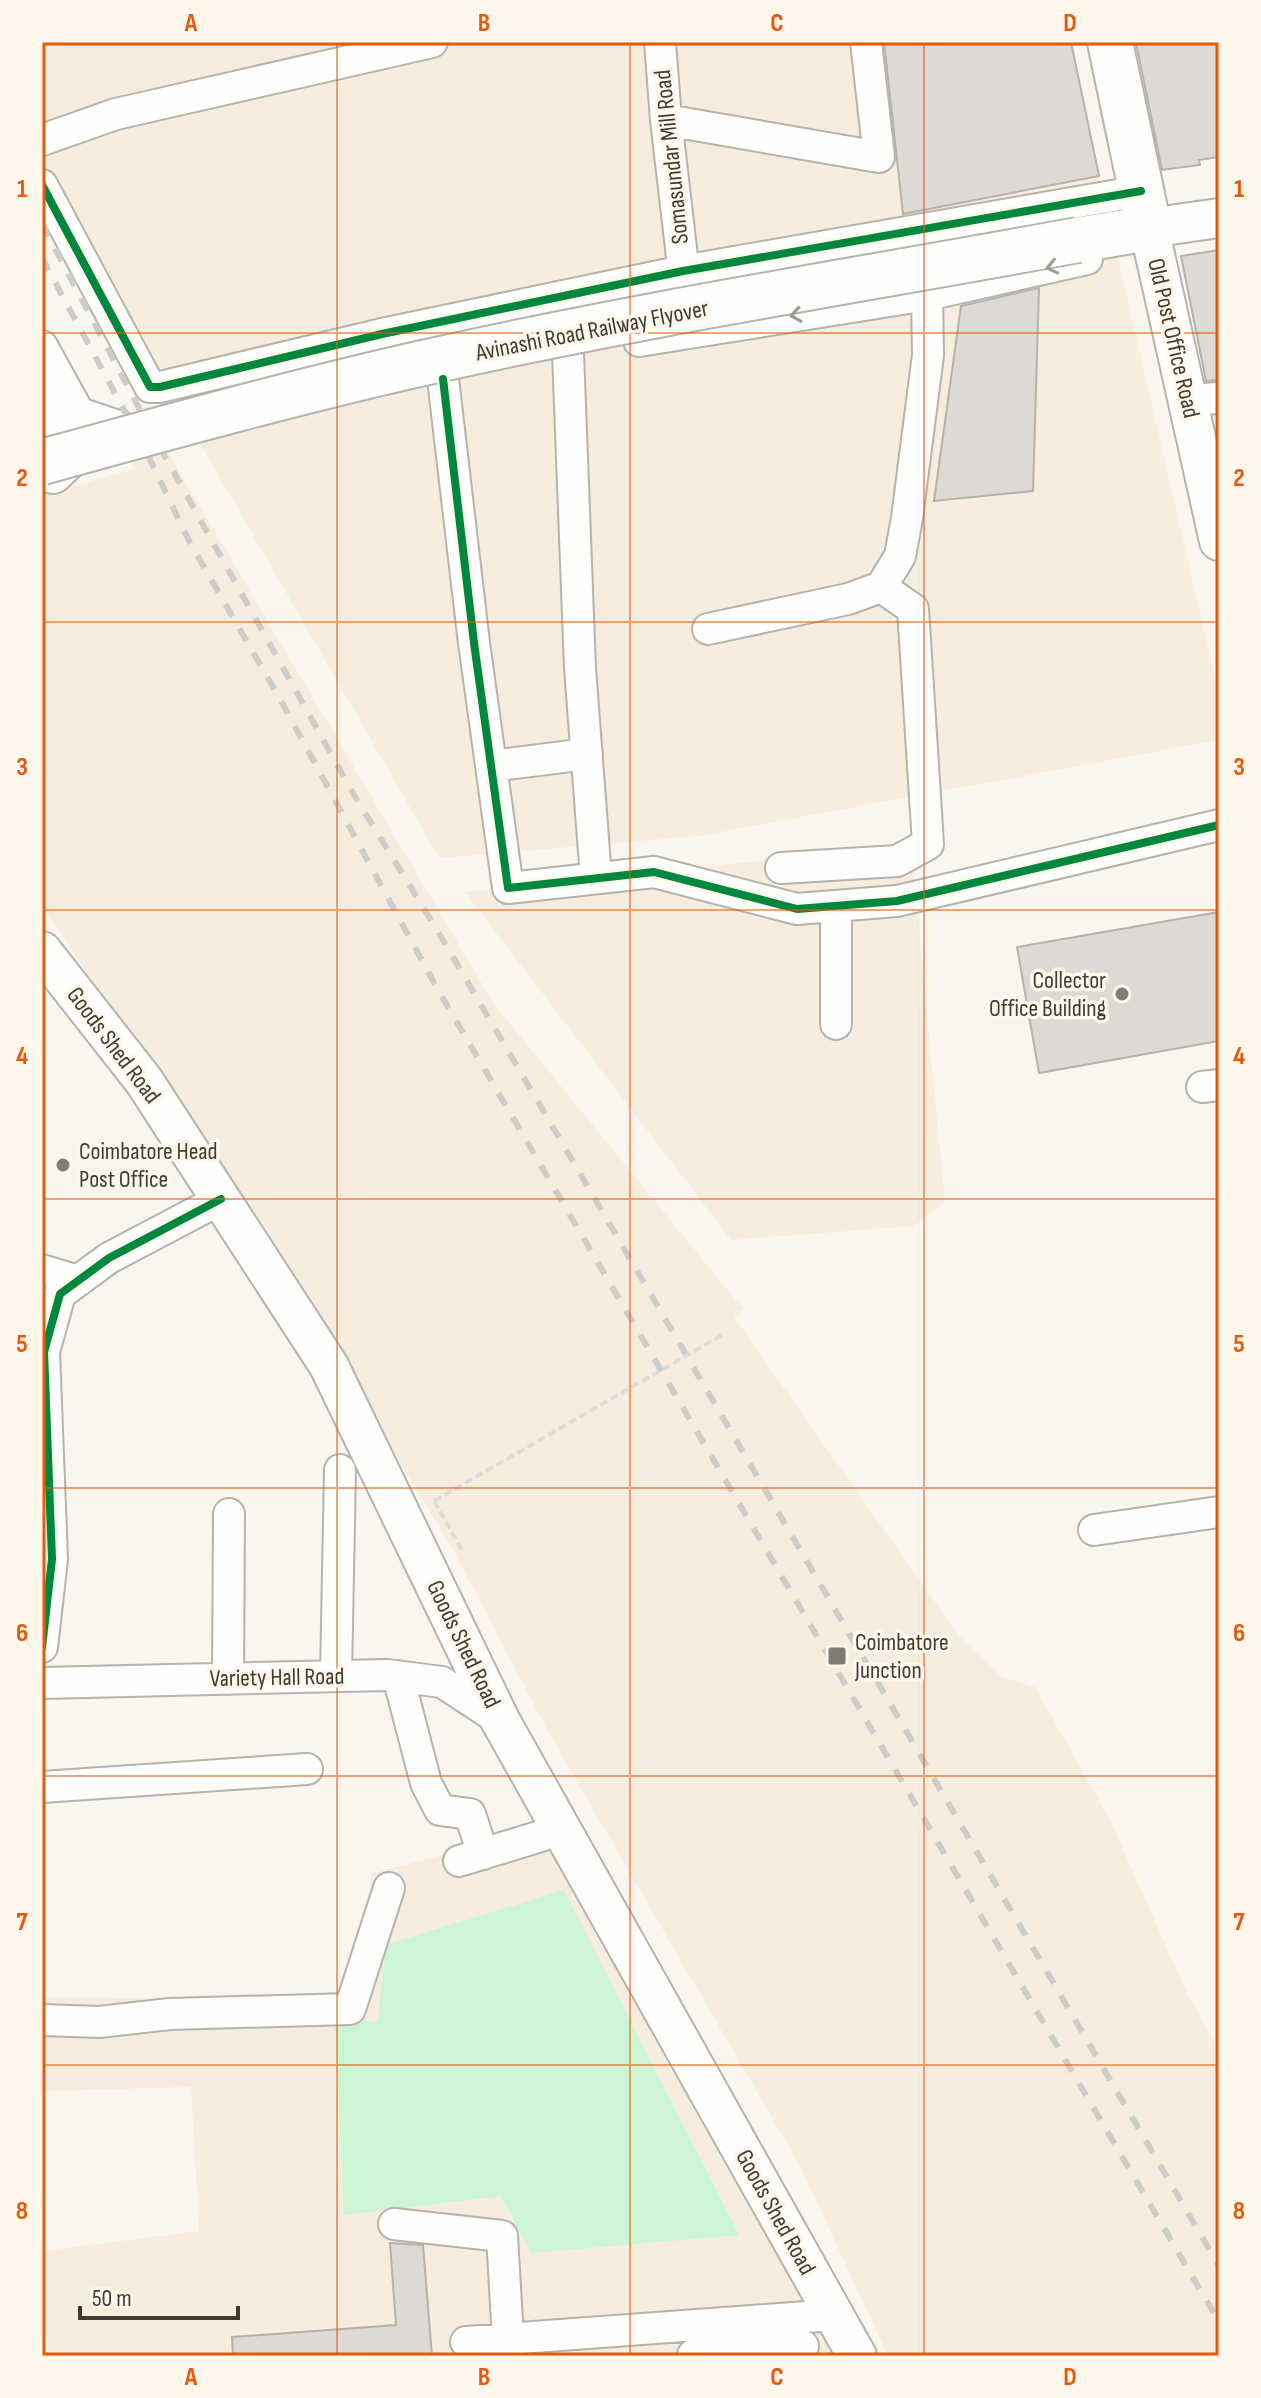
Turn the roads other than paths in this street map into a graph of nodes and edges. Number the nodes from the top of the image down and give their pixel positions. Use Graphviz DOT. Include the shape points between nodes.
graph roads {
  1 [pos="432,42"];
  2 [pos="660,42"];
  3 [pos="866,42"];
  4 [pos="1087,42"];
  5 [pos="1110,42"];
  6 [pos="666,120"];
  7 [pos="42,140"];
  8 [pos="42,185"];
  9 [pos="1219,196"];
  10 [pos="1135,208"];
  11 [pos="1219,218"];
  12 [pos="1076,230"];
  13 [pos="927,295"];
  14 [pos="679,302"];
  15 [pos="42,346"];
  16 [pos="568,353"];
  17 [pos="443,379"];
  18 [pos="182,383"];
  19 [pos="42,388"];
  20 [pos="1204,399"];
  21 [pos="121,427"];
  22 [pos="42,440"];
  23 [pos="42,462"];
  24 [pos="42,479"];
  25 [pos="1219,541"];
  26 [pos="881,587"];
  27 [pos="708,629"];
  28 [pos="587,754"];
  29 [pos="491,766"];
  30 [pos="1219,825"];
  31 [pos="781,868"];
  32 [pos="596,878"];
  33 [pos="836,906"];
  34 [pos="42,951"];
  35 [pos="836,1024"];
  36 [pos="221,1199"];
  37 [pos="42,1270"];
  38 [pos="78,1281"];
  39 [pos="340,1470"];
  40 [pos="1219,1512"];
  41 [pos="229,1514"];
  42 [pos="1094,1530"];
  43 [pos="42,1647"];
  44 [pos="336,1676"];
  45 [pos="398,1676"];
  46 [pos="228,1679"];
  47 [pos="42,1683"];
  48 [pos="500,1720"];
  49 [pos="307,1769"];
  50 [pos="42,1787"];
  51 [pos="541,1836"];
  52 [pos="389,1888"];
  53 [pos="42,2020"];
  54 [pos="394,2224"];
  55 [pos="833,2315"];
  56 [pos="693,2325"];
  57 [pos="466,2342"];
  58 [pos="517,2344"];
  59 [pos="562,2345"];
  60 [pos="803,2346"];
  61 [pos="693,2356"];
  62 [pos="857,2356"];
  1 -- 7 [label="street" via="116,114"];
  2 -- 6 [label="street, Somasundar Mill Road"];
  3 -- 6 [label="street" via="879,157"];
  4 -- 10 [label="highway"];
  5 -- 10 [label="highway"];
  6 -- 14 [label="street, Somasundar Mill Road"];
  8 -- 18 [label="street" via="150,387"];
  9 -- 10 [label="main road"];
  10 -- 11 [label="main road"];
  10 -- 12 [label="highway, Avinashi Road Railway Flyover"];
  10 -- 13 [label="street, one-way" via="1097,257"];
  10 -- 14 [label="street"];
  10 -- 20 [label="main road, Old Post Office Road"];
  12 -- 22 [label="highway, Avinashi Road Railway Flyover" via="652,296 443,337"];
  12 -- 23 [label="highway, Avinashi Road Railway Flyover, bridge" via="426,362"];
  13 -- 14 [label="street, one-way"];
  13 -- 26 [label="street" via="928,355 907,518 900,556"];
  14 -- 16 [label="street"];
  14 -- 18 [label="street" via="382,334"];
  15 -- 21 [label="street" via="79,413"];
  16 -- 17 [label="street"];
  16 -- 28 [label="street"];
  17 -- 18 [label="street" via="203,435"];
  17 -- 29 [label="street"];
  19 -- 24 [label="main road" via="72,451 57,471"];
  20 -- 25 [label="main road, Old Post Office Road"];
  26 -- 27 [label="street"];
  26 -- 31 [label="street" via="913,609 928,844 897,861"];
  28 -- 29 [label="street"];
  28 -- 32 [label="street"];
  29 -- 32 [label="street" via="508,888"];
  30 -- 33 [label="street" via="897,901"];
  32 -- 33 [label="street" via="654,872 797,909"];
  33 -- 35 [label="street"];
  34 -- 36 [label="main road, Goods Shed Road" via="144,1081"];
  36 -- 38 [label="street" via="109,1258"];
  36 -- 48 [label="main road, Goods Shed Road" via="329,1366"];
  37 -- 38 [label="street"];
  38 -- 43 [label="street" via="60,1294 44,1352 52,1559"];
  39 -- 44 [label="street"];
  40 -- 42 [label="street"];
  41 -- 46 [label="street"];
  44 -- 45 [label="street, Variety Hall Road"];
  44 -- 46 [label="street, Variety Hall Road"];
  45 -- 48 [label="street, Variety Hall Road" via="442,1682"];
  45 -- 51 [label="street" via="426,1783 440,1810 470,1814 471,1857"];
  46 -- 47 [label="street, Variety Hall Road"];
  48 -- 55 [label="main road, Goods Shed Road"];
  49 -- 50 [label="street"];
  52 -- 53 [label="street" via="350,2009 170,2014 99,2022"];
  54 -- 58 [label="street" via="502,2236"];
  55 -- 56 [label="street"];
  55 -- 62 [label="main road, Goods Shed Road"];
  56 -- 59 [label="street"];
  56 -- 61 [label="street"];
  57 -- 58 [label="street"];
  58 -- 59 [label="street"];
  60 -- 61 [label="street"];
}
